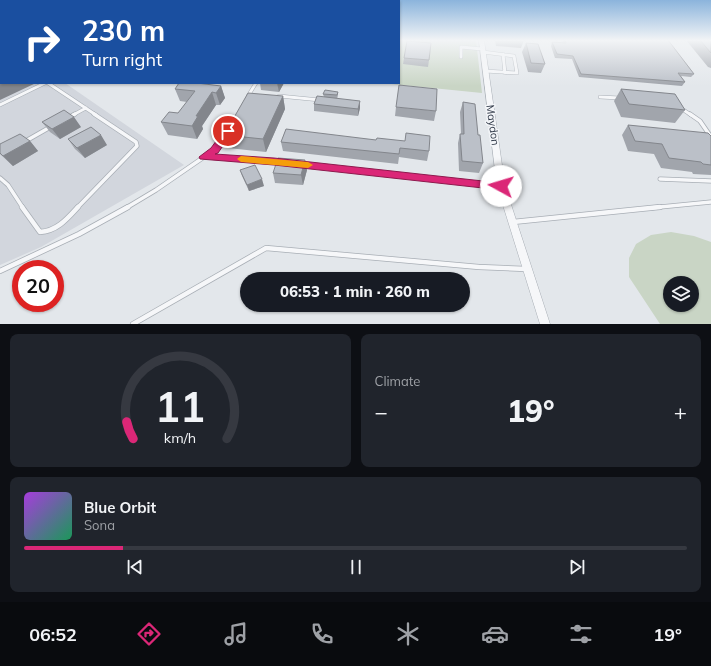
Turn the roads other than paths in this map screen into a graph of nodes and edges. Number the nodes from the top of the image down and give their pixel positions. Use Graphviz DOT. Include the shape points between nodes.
graph roads {
  1 [pos="483,55"];
  2 [pos="503,55"];
  3 [pos="509,55"];
  4 [pos="485,71"];
  5 [pos="505,73"];
  6 [pos="43,84"];
  7 [pos="50,84"];
  8 [pos="255,84"];
  9 [pos="250,94"];
  10 [pos="257,94"];
  11 [pos="272,96"];
  12 [pos="600,97"];
  13 [pos="622,98"];
  14 [pos="246,100"];
  15 [pos="324,100"];
  16 [pos="0,105"];
  17 [pos="679,107"];
  18 [pos="86,108"];
  19 [pos="66,119"];
  20 [pos="60,122"];
  21 [pos="228,131"];
  22 [pos="711,137"];
  23 [pos="20,144"];
  24 [pos="204,157"];
  25 [pos="290,163"];
  26 [pos="298,164"];
  27 [pos="0,178"];
  28 [pos="660,179"];
  29 [pos="711,181"];
  30 [pos="501,186"];
  31 [pos="711,202"];
  32 [pos="513,222"];
  33 [pos="528,269"];
  34 [pos="0,271"];
  35 [pos="133,324"];
  36 [pos="545,324"];
  1 -- 4 [label="street, Maydon"];
  2 -- 5 [label="lane"];
  3 -- 5 [label="lane" via="514,56 517,73"];
  4 -- 5 [label="lane"];
  4 -- 30 [label="street, Maydon"];
  6 -- 16 [label="lane"];
  7 -- 18 [label="lane"];
  8 -- 9 [label="lane"];
  9 -- 10 [label="lane"];
  9 -- 14 [label="lane"];
  11 -- 15 [label="lane"];
  12 -- 13 [label="lane"];
  17 -- 22 [label="lane" via="700,121"];
  18 -- 19 [label="lane"];
  18 -- 27 [label="lane" via="136,142 136,146 56,227 40,232"];
  20 -- 23 [label="lane"];
  21 -- 24 [label="lane" via="214,150"];
  24 -- 25 [label="lane"];
  24 -- 34 [label="lane" via="173,180 121,210 47,251"];
  26 -- 30 [label="lane"];
  28 -- 29 [label="lane"];
  30 -- 32 [label="street, Maydon"];
  31 -- 32 [label="lane"];
  32 -- 33 [label="street, Maydon"];
  33 -- 35 [label="lane" via="479,268 266,248"];
  33 -- 36 [label="street, Maydon"];
}
